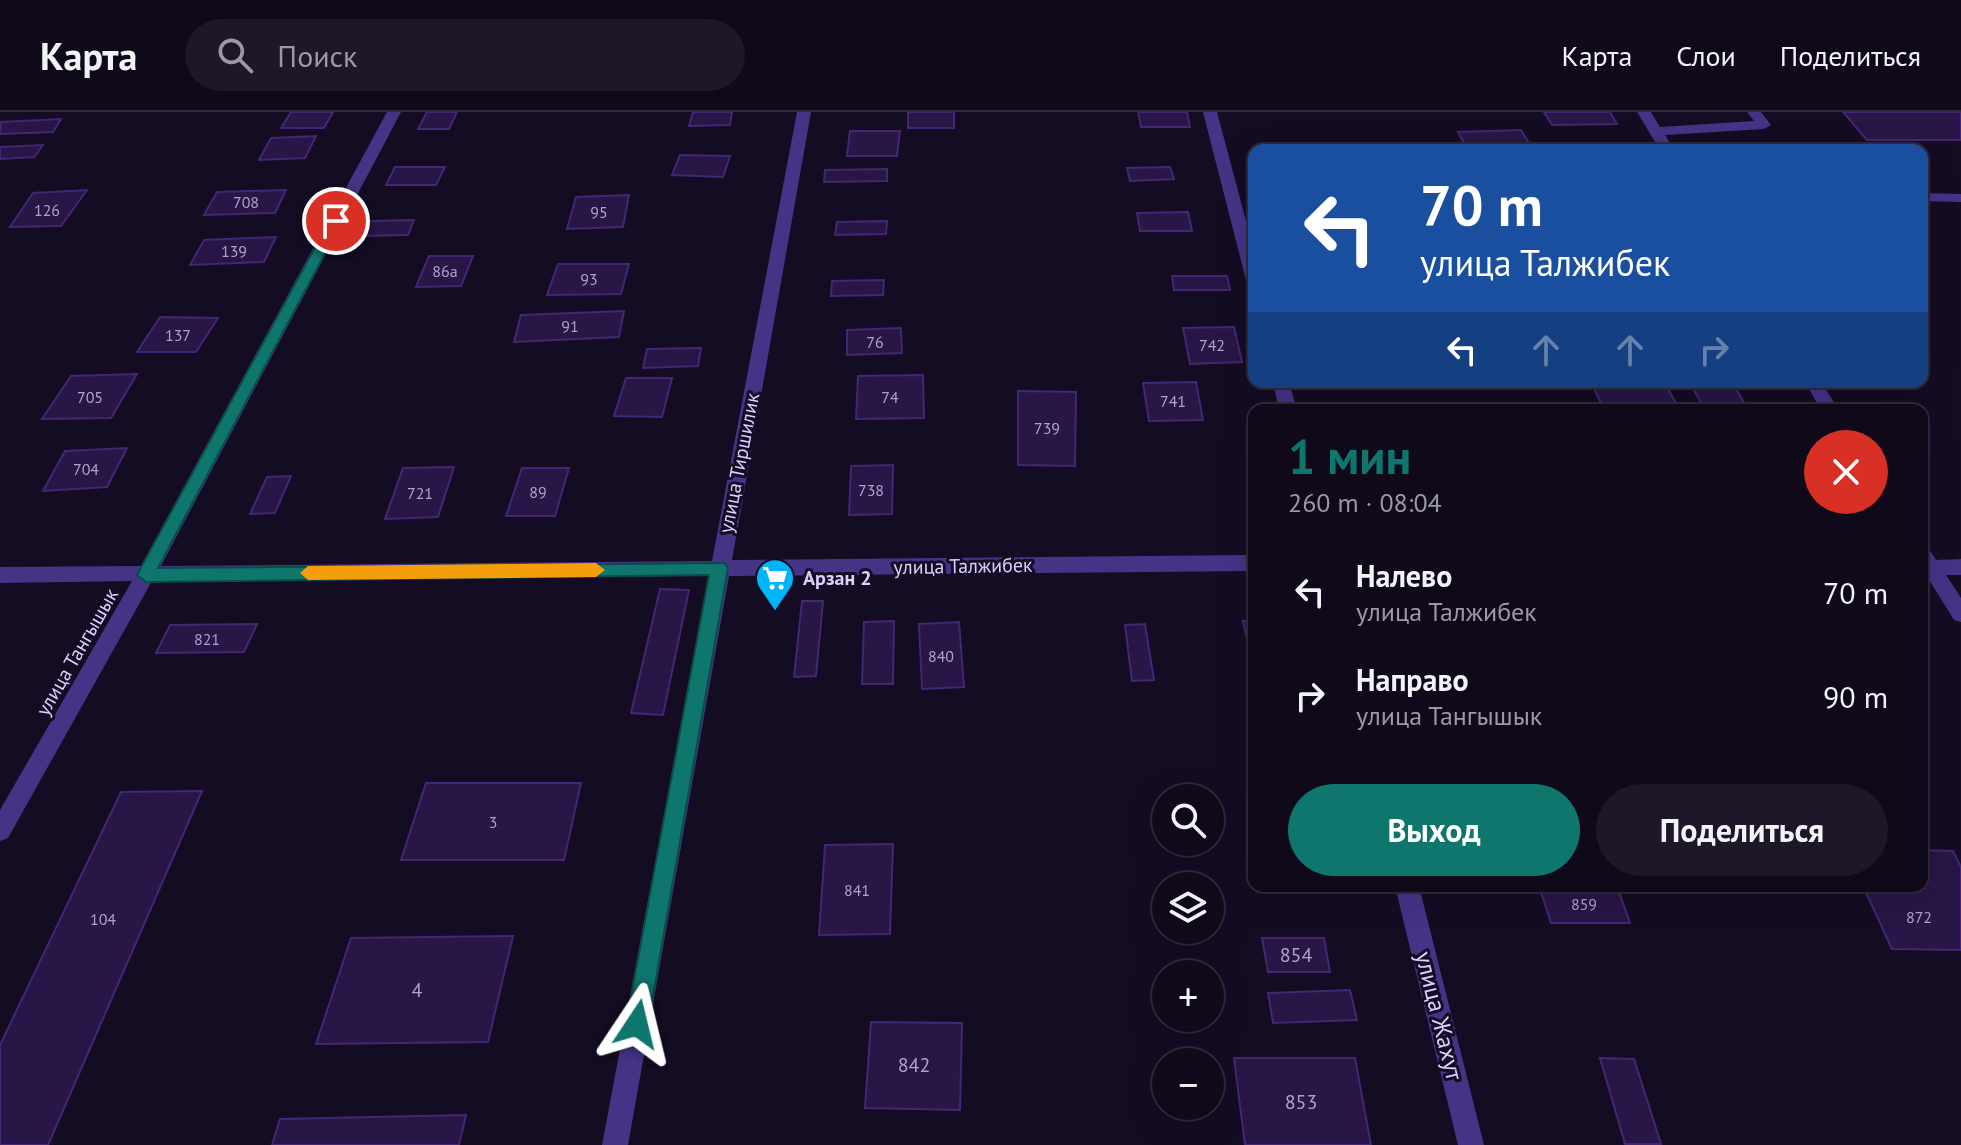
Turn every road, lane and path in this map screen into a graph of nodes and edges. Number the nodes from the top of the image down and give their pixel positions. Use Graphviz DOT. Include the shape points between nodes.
graph roads {
  1 [pos="394,112"];
  2 [pos="804,112"];
  3 [pos="1210,112"];
  4 [pos="1644,112"];
  5 [pos="1754,112"];
  6 [pos="1656,131"];
  7 [pos="1664,144"];
  8 [pos="1928,197"];
  9 [pos="1961,198"];
  10 [pos="1248,257"];
  11 [pos="1248,563"];
  12 [pos="1928,563"];
  13 [pos="1928,567"];
  14 [pos="1961,567"];
  15 [pos="719,568"];
  16 [pos="0,575"];
  17 [pos="146,575"];
  18 [pos="1961,614"];
  19 [pos="0,831"];
  20 [pos="1408,892"];
  21 [pos="615,1145"];
  22 [pos="1471,1145"];
  1 -- 17 [label="street, улица Тангышык"];
  2 -- 15 [label="street, улица Тиршилик"];
  3 -- 10 [label="street"];
  4 -- 6 [label="street"];
  5 -- 6 [label="street" via="1764,125"];
  6 -- 7 [label="street"];
  8 -- 9 [label="street"];
  11 -- 15 [label="street, улица Талжибек"];
  12 -- 14 [label="street"];
  13 -- 18 [label="street"];
  15 -- 17 [label="street, улица Талжибек"];
  15 -- 21 [label="street, улица Тиршилик"];
  16 -- 17 [label="street, улица Талжибек"];
  17 -- 19 [label="street, улица Тангышык"];
  20 -- 22 [label="street, улица Жахут"];
}
